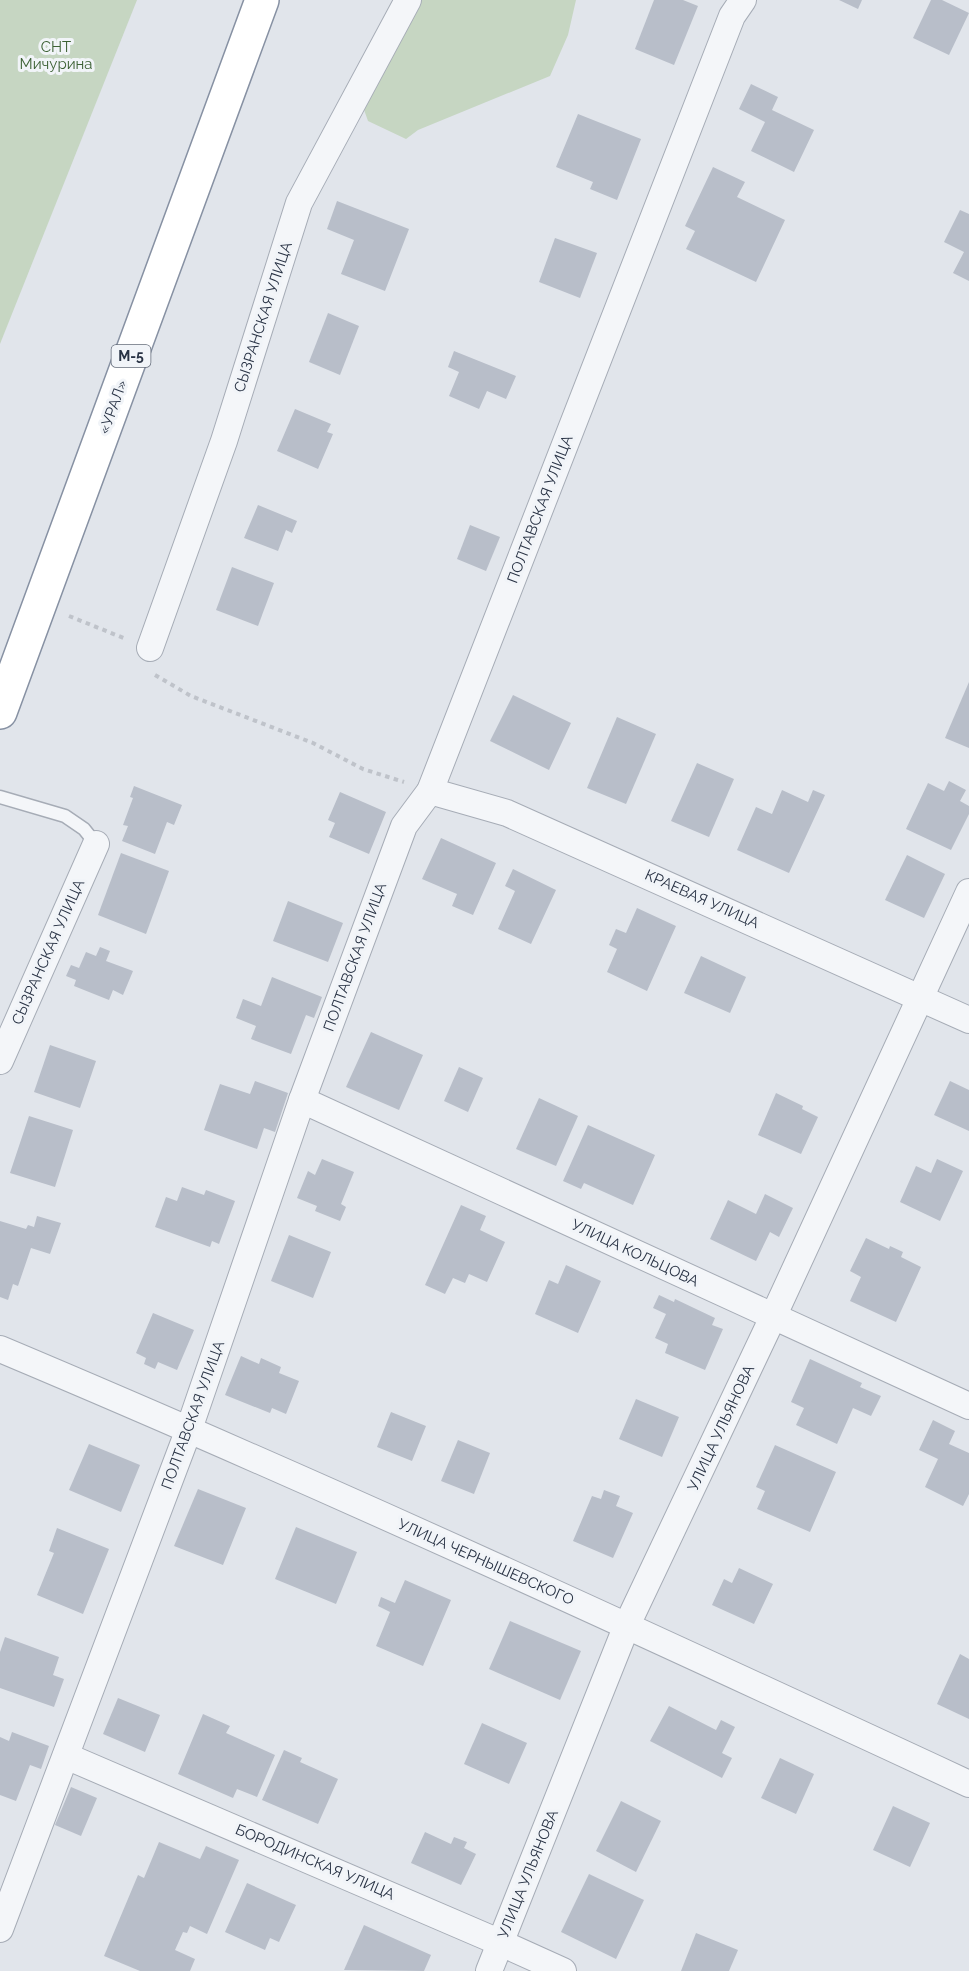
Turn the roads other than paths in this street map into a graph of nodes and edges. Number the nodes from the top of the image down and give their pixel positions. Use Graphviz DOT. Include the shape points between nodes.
graph roads {
  1 [pos="262,0"];
  2 [pos="408,0"];
  3 [pos="743,0"];
  4 [pos="150,648"];
  5 [pos="0,712"];
  6 [pos="430,791"];
  7 [pos="0,797"];
  8 [pos="96,844"];
  9 [pos="969,892"];
  10 [pos="920,997"];
  11 [pos="969,1020"];
  12 [pos="0,1061"];
  13 [pos="302,1100"];
  14 [pos="773,1317"];
  15 [pos="0,1349"];
  16 [pos="969,1406"];
  17 [pos="189,1429"];
  18 [pos="627,1625"];
  19 [pos="66,1756"];
  20 [pos="969,1784"];
  21 [pos="0,1929"];
  22 [pos="501,1943"];
  23 [pos="489,1971"];
  24 [pos="563,1971"];
  1 -- 5 [label="highway, «УРАЛ» / М-5"];
  2 -- 4 [label="street, СЫЗРАНСКАЯ УЛИЦА" via="299,203 224,441"];
  3 -- 6 [label="street, ПОЛТАВСКАЯ УЛИЦА" via="732,16"];
  6 -- 10 [label="street, КРАЕВАЯ УЛИЦА" via="507,813"];
  6 -- 13 [label="street, ПОЛТАВСКАЯ УЛИЦА" via="404,826"];
  7 -- 8 [label="lane" via="65,816 84,829"];
  8 -- 12 [label="street, СЫЗРАНСКАЯ УЛИЦА"];
  9 -- 10 [label="street, УЛИЦА УЛЬЯНОВА"];
  10 -- 11 [label="street, КРАЕВАЯ УЛИЦА"];
  10 -- 14 [label="street, УЛИЦА УЛЬЯНОВА"];
  13 -- 14 [label="street, УЛИЦА КОЛЬЦОВА"];
  13 -- 17 [label="street, ПОЛТАВСКАЯ УЛИЦА"];
  14 -- 16 [label="street, УЛИЦА КОЛЬЦОВА"];
  14 -- 18 [label="street, УЛИЦА УЛЬЯНОВА"];
  15 -- 17 [label="street, УЛИЦА ЧЕРНЫШЕВСКОГО"];
  17 -- 18 [label="street, УЛИЦА ЧЕРНЫШЕВСКОГО"];
  17 -- 19 [label="street, ПОЛТАВСКАЯ УЛИЦА"];
  18 -- 20 [label="street, УЛИЦА ЧЕРНЫШЕВСКОГО"];
  18 -- 22 [label="street, УЛИЦА УЛЬЯНОВА"];
  19 -- 21 [label="street, ПОЛТАВСКАЯ УЛИЦА"];
  19 -- 22 [label="street, БОРОДИНСКАЯ УЛИЦА"];
  22 -- 23 [label="street, УЛИЦА УЛЬЯНОВА"];
  22 -- 24 [label="street, БОРОДИНСКАЯ УЛИЦА"];
}
